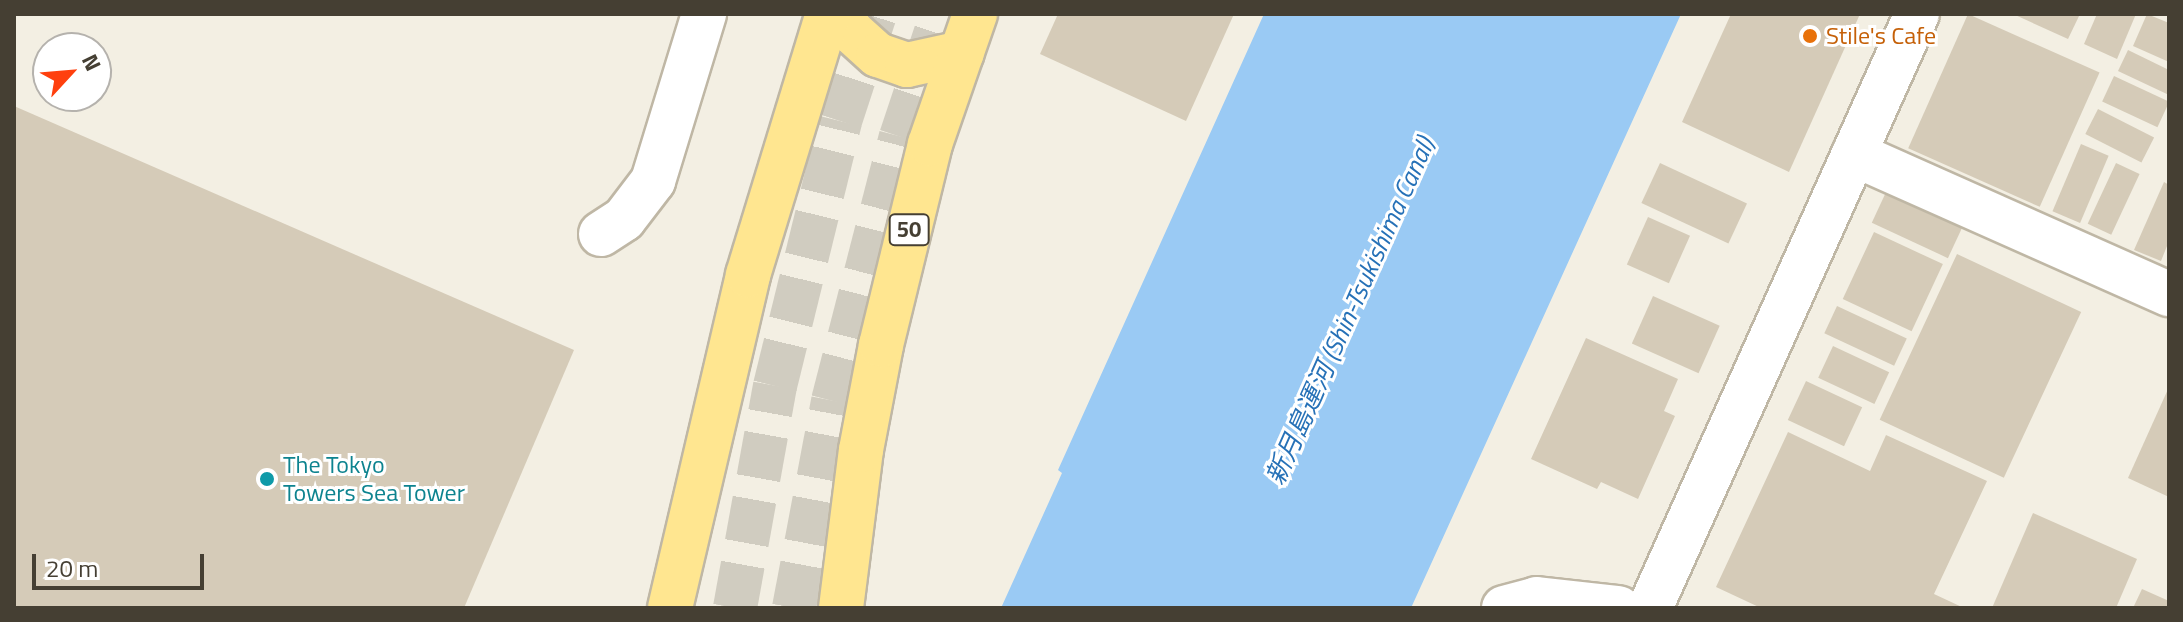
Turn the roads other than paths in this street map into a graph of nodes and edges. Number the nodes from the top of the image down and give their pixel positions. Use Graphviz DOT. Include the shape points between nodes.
graph roads {
  1 [pos="704,14"];
  2 [pos="828,14"];
  3 [pos="841,14"];
  4 [pos="1917,14"];
  5 [pos="968,33"];
  6 [pos="1854,154"];
  7 [pos="601,234"];
  8 [pos="2169,294"];
  9 [pos="670,608"];
  10 [pos="841,608"];
  11 [pos="1504,608"];
  12 [pos="1619,608"];
  13 [pos="1650,608"];
  1 -- 7 [label="street" via="653,181 624,219"];
  2 -- 9 [label="main road" via="748,275"];
  3 -- 5 [label="main road, 50" via="878,55 907,65"];
  4 -- 6 [label="street"];
  5 -- 10 [label="main road, 50" via="930,144 881,345"];
  6 -- 8 [label="street"];
  6 -- 13 [label="street"];
  11 -- 12 [label="street" via="1537,599"];
}
